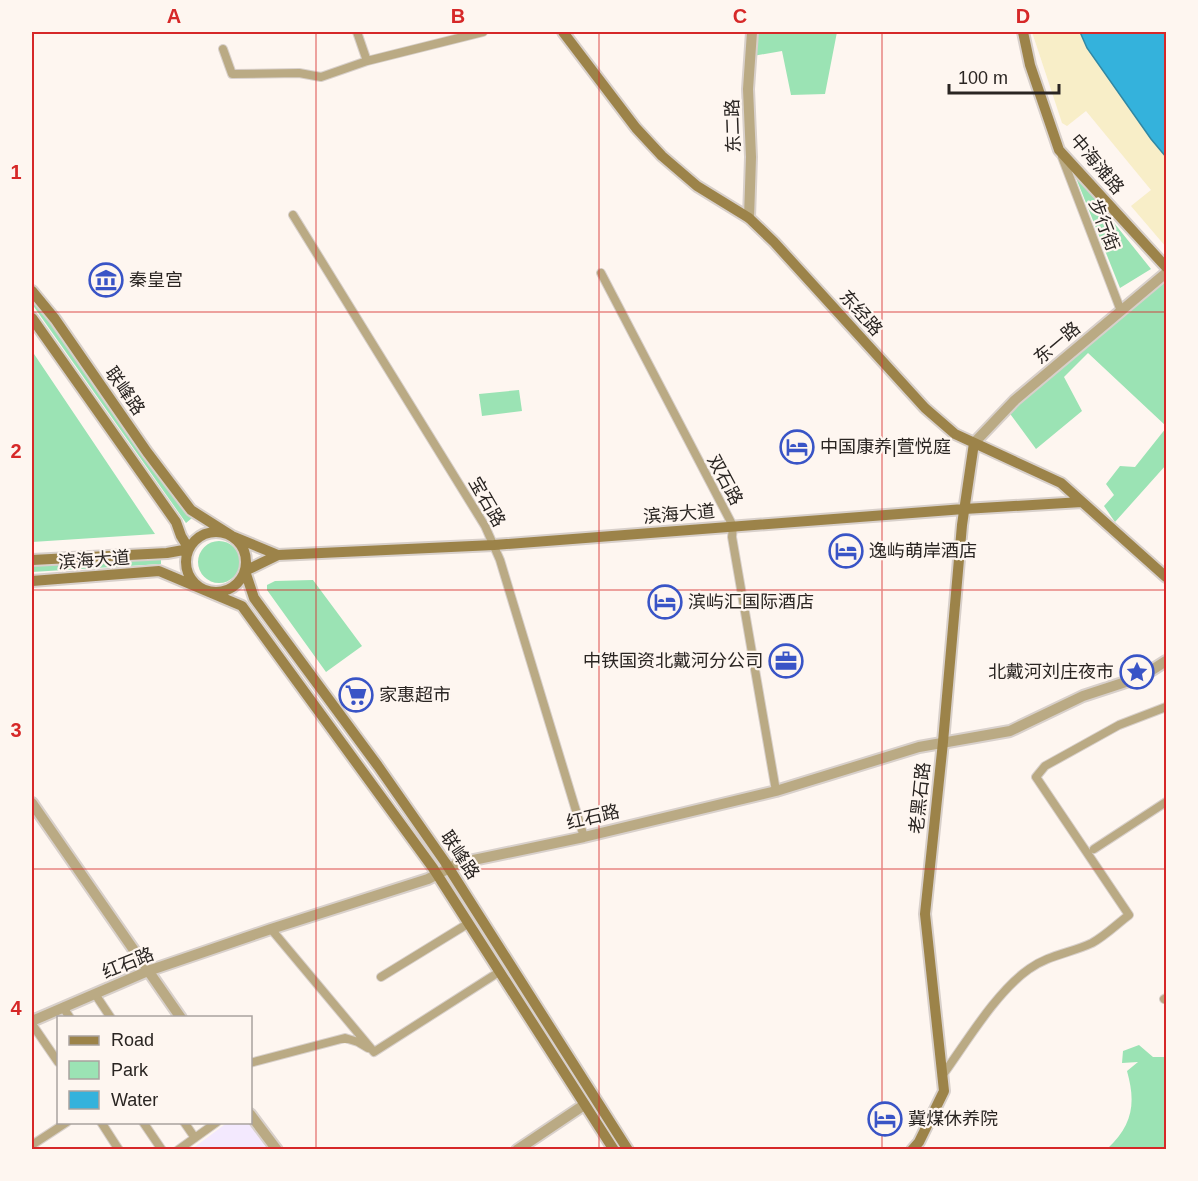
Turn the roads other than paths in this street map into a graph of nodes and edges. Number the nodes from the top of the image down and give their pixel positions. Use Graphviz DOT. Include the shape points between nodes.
graph roads {
  1 [pos="357,32"];
  2 [pos="483,32"];
  3 [pos="563,32"];
  4 [pos="752,32"];
  5 [pos="1023,32"];
  6 [pos="224,49"];
  7 [pos="367,61"];
  8 [pos="1059,150"];
  9 [pos="293,215"];
  10 [pos="749,218"];
  11 [pos="1167,267"];
  12 [pos="601,273"];
  13 [pos="1167,273"];
  14 [pos="32,291"];
  15 [pos="1121,311"];
  16 [pos="32,318"];
  17 [pos="974,443"];
  18 [pos="1082,502"];
  19 [pos="964,509"];
  20 [pos="733,526"];
  21 [pos="232,536"];
  22 [pos="494,545"];
  23 [pos="189,549"];
  24 [pos="278,555"];
  25 [pos="32,560"];
  26 [pos="245,571"];
  27 [pos="1167,577"];
  28 [pos="32,581"];
  29 [pos="206,590"];
  30 [pos="1167,661"];
  31 [pos="1167,707"];
  32 [pos="943,742"];
  33 [pos="776,791"];
  34 [pos="1167,802"];
  35 [pos="32,803"];
  36 [pos="584,837"];
  37 [pos="1094,849"];
  38 [pos="450,868"];
  39 [pos="437,874"];
  40 [pos="469,923"];
  41 [pos="271,928"];
  42 [pos="148,971"];
  43 [pos="499,972"];
  44 [pos="381,977"];
  45 [pos="94,994"];
  46 [pos="63,1007"];
  47 [pos="69,1016"];
  48 [pos="110,1016"];
  49 [pos="180,1016"];
  50 [pos="32,1023"];
  51 [pos="374,1052"];
  52 [pos="57,1060"];
  53 [pos="252,1062"];
  54 [pos="942,1076"];
  55 [pos="595,1098"];
  56 [pos="584,1105"];
  57 [pos="252,1117"];
  58 [pos="64,1124"];
  59 [pos="102,1124"];
  60 [pos="144,1124"];
  61 [pos="185,1124"];
  62 [pos="214,1124"];
  63 [pos="195,1138"];
  64 [pos="32,1145"];
  65 [pos="119,1149"];
  66 [pos="162,1149"];
  67 [pos="178,1149"];
  68 [pos="277,1149"];
  69 [pos="518,1149"];
  70 [pos="614,1149"];
  71 [pos="628,1149"];
  72 [pos="912,1149"];
  1 -- 7 [label="street"];
  2 -- 7 [label="street"];
  3 -- 10 [label="main road, 东经路" via="662,156 697,186"];
  4 -- 10 [label="street, 东二路" via="748,89"];
  5 -- 8 [label="main road, 中海滩路"];
  6 -- 7 [label="street" via="231,74 299,73 321,77"];
  8 -- 11 [label="main road, 中海滩路"];
  8 -- 15 [label="street, 步行街"];
  9 -- 22 [label="street, 宝石路"];
  10 -- 17 [label="main road, 东经路" via="925,408 955,434"];
  12 -- 20 [label="street, 双石路"];
  13 -- 15 [label="street, 东一路"];
  14 -- 21 [label="main road, 联峰路" via="191,510"];
  15 -- 17 [label="street, 东一路" via="1015,400"];
  16 -- 23 [label="main road, 联峰路" via="177,522"];
  17 -- 18 [label="main road, 东经路" via="1061,483"];
  17 -- 19 [label="main road, 老黑石路"];
  18 -- 19 [label="main road, 滨海大道"];
  18 -- 27 [label="main road, 东经路"];
  19 -- 20 [label="main road, 滨海大道"];
  19 -- 32 [label="main road, 老黑石路"];
  20 -- 22 [label="main road, 滨海大道"];
  20 -- 33 [label="street, 双石路"];
  21 -- 23 [label="main road" via="222,532 202,535"];
  21 -- 24 [label="main road"];
  21 -- 26 [label="main road" via="244,551"];
  22 -- 24 [label="main road, 滨海大道"];
  22 -- 36 [label="street, 宝石路"];
  23 -- 25 [label="main road, 滨海大道"];
  23 -- 29 [label="main road" via="187,569 198,586"];
  24 -- 26 [label="main road"];
  26 -- 29 [label="main road" via="234,586 216,592"];
  26 -- 38 [label="main road, 联峰路" via="254,598"];
  28 -- 29 [label="main road, 滨海大道" via="159,571"];
  29 -- 39 [label="main road, 联峰路" via="242,606"];
  30 -- 32 [label="street, 红石路" via="1141,676 1083,696 1010,731"];
  31 -- 54 [label="street" via="1119,725 1045,766 1036,777 1129,915 1093,942 1049,957 1028,970 986,1015"];
  32 -- 33 [label="street, 红石路"];
  32 -- 54 [label="main road, 老黑石路" via="925,914"];
  33 -- 36 [label="street, 红石路"];
  34 -- 37 [label="street"];
  35 -- 42 [label="street"];
  36 -- 38 [label="street, 红石路"];
  38 -- 39 [label="street, 红石路"];
  38 -- 55 [label="main road, 联峰路"];
  39 -- 40 [label="main road, 联峰路"];
  39 -- 41 [label="street, 红石路"];
  40 -- 43 [label="main road, 联峰路"];
  40 -- 44 [label="street"];
  41 -- 42 [label="street, 红石路"];
  41 -- 51 [label="street"];
  42 -- 45 [label="street, 红石路"];
  42 -- 49 [label="street"];
  43 -- 51 [label="street"];
  43 -- 56 [label="main road, 联峰路"];
  45 -- 46 [label="street, 红石路"];
  45 -- 48 [label="street"];
  46 -- 47 [label="street"];
  46 -- 50 [label="street, 红石路"];
  50 -- 52 [label="street"];
  51 -- 53 [label="street" via="345,1038"];
  54 -- 72 [label="main road, 老黑石路" via="944,1092"];
  55 -- 56 [label="street"];
  55 -- 71 [label="main road, 联峰路"];
  56 -- 69 [label="street"];
  56 -- 70 [label="main road, 联峰路"];
  57 -- 68 [label="street"];
  58 -- 64 [label="street"];
  59 -- 65 [label="street"];
  60 -- 66 [label="street"];
  61 -- 63 [label="street"];
  62 -- 63 [label="street"];
  63 -- 67 [label="street"];
}
